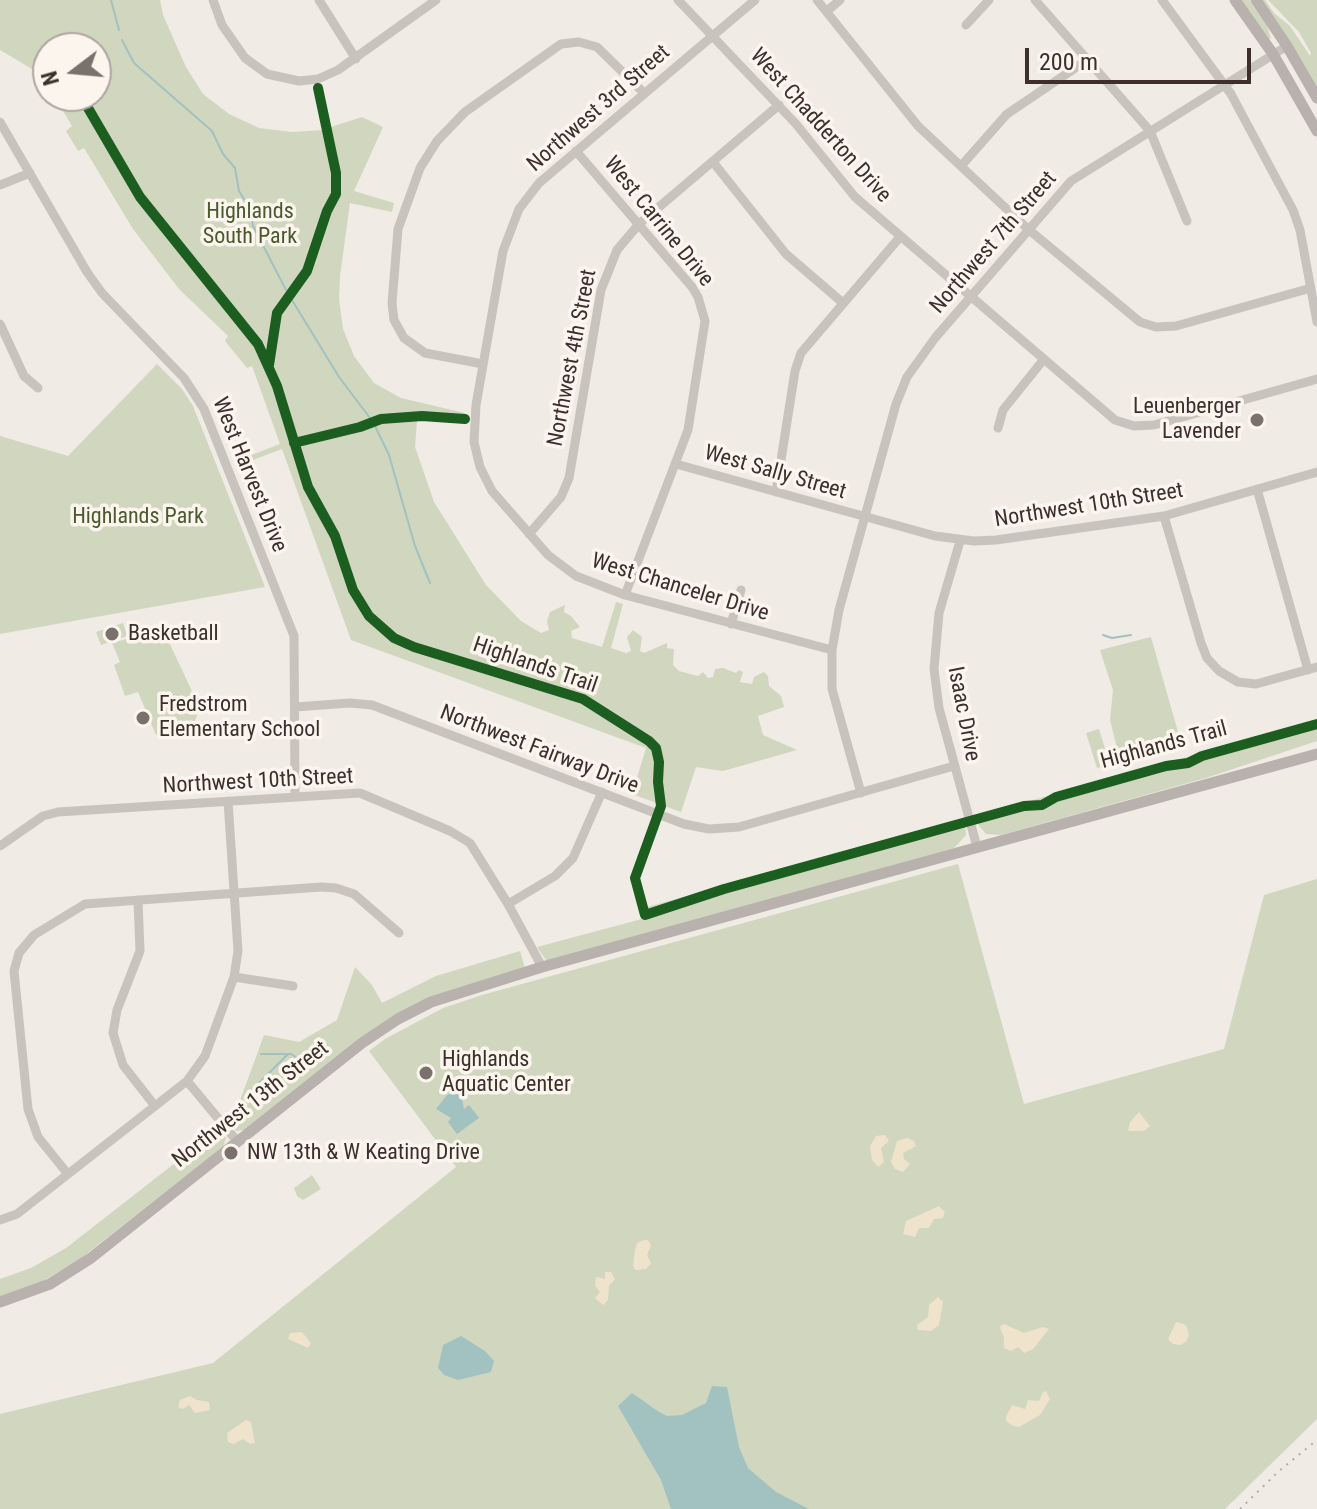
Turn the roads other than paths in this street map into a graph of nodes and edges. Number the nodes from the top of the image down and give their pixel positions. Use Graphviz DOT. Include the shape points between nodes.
graph roads {
  1 [pos="213,0"];
  2 [pos="319,0"];
  3 [pos="434,0"];
  4 [pos="678,0"];
  5 [pos="755,0"];
  6 [pos="817,0"];
  7 [pos="840,0"];
  8 [pos="989,0"];
  9 [pos="1035,0"];
  10 [pos="1162,0"];
  11 [pos="1235,0"];
  12 [pos="1256,0"];
  13 [pos="827,11"];
  14 [pos="966,25"];
  15 [pos="713,36"];
  16 [pos="1287,46"];
  17 [pos="1273,54"];
  18 [pos="356,59"];
  19 [pos="1087,60"];
  20 [pos="1225,84"];
  21 [pos="644,93"];
  22 [pos="1317,98"];
  23 [pos="779,105"];
  24 [pos="0,122"];
  25 [pos="1150,131"];
  26 [pos="1317,131"];
  27 [pos="576,151"];
  28 [pos="713,162"];
  29 [pos="961,166"];
  30 [pos="30,173"];
  31 [pos="0,185"];
  32 [pos="1187,221"];
  33 [pos="639,224"];
  34 [pos="1028,229"];
  35 [pos="900,237"];
  36 [pos="1311,288"];
  37 [pos="971,297"];
  38 [pos="843,303"];
  39 [pos="1317,322"];
  40 [pos="0,324"];
  41 [pos="1044,359"];
  42 [pos="483,364"];
  43 [pos="1317,379"];
  44 [pos="38,388"];
  45 [pos="998,428"];
  46 [pos="676,464"];
  47 [pos="1317,472"];
  48 [pos="1257,489"];
  49 [pos="776,492"];
  50 [pos="1164,516"];
  51 [pos="865,517"];
  52 [pos="529,534"];
  53 [pos="960,541"];
  54 [pos="741,590"];
  55 [pos="625,595"];
  56 [pos="731,624"];
  57 [pos="832,650"];
  58 [pos="1312,669"];
  59 [pos="295,707"];
  60 [pos="1317,746"];
  61 [pos="1317,754"];
  62 [pos="954,766"];
  63 [pos="1231,777"];
  64 [pos="602,792"];
  65 [pos="861,793"];
  66 [pos="295,796"];
  67 [pos="228,801"];
  68 [pos="0,846"];
  69 [pos="977,847"];
  70 [pos="234,893"];
  71 [pos="138,900"];
  72 [pos="508,904"];
  73 [pos="399,933"];
  74 [pos="542,967"];
  75 [pos="234,977"];
  76 [pos="293,986"];
  77 [pos="187,1081"];
  78 [pos="155,1106"];
  79 [pos="237,1141"];
  80 [pos="67,1173"];
  81 [pos="0,1220"];
  82 [pos="0,1302"];
  1 -- 18 [label="street" via="237,50 267,74 314,80"];
  2 -- 18 [label="street"];
  3 -- 18 [label="street"];
  4 -- 15 [label="street, West Chadderton Drive"];
  5 -- 15 [label="street, Northwest 3rd Street"];
  6 -- 13 [label="street"];
  7 -- 13 [label="street"];
  8 -- 14 [label="street"];
  9 -- 19 [label="street"];
  10 -- 20 [label="street"];
  11 -- 17 [label="main road"];
  12 -- 16 [label="main road"];
  13 -- 29 [label="street" via="908,116"];
  15 -- 21 [label="street, Northwest 3rd Street"];
  15 -- 23 [label="street, West Chadderton Drive"];
  16 -- 17 [label="street, Northwest 7th Street"];
  16 -- 22 [label="main road"];
  17 -- 20 [label="street, Northwest 7th Street"];
  17 -- 26 [label="main road"];
  19 -- 25 [label="street"];
  19 -- 29 [label="street" via="1007,114"];
  20 -- 25 [label="street, Northwest 7th Street"];
  20 -- 36 [label="street" via="1293,210"];
  21 -- 27 [label="street, Northwest 3rd Street"];
  21 -- 42 [label="street" via="597,47 561,44 465,112 420,168 398,229 394,320 404,338 425,353"];
  23 -- 28 [label="street, Northwest 4th Street"];
  23 -- 35 [label="street, West Chadderton Drive" via="849,192"];
  24 -- 30 [label="street"];
  25 -- 32 [label="street"];
  25 -- 34 [label="street, Northwest 7th Street" via="1071,181"];
  27 -- 33 [label="street, West Carrine Drive"];
  27 -- 42 [label="street, Northwest 3rd Street" via="528,195 513,222"];
  28 -- 33 [label="street, Northwest 4th Street"];
  28 -- 38 [label="street" via="786,254"];
  29 -- 34 [label="street"];
  30 -- 31 [label="street"];
  30 -- 59 [label="street, West Harvest Drive" via="102,293 200,400 291,625"];
  33 -- 46 [label="street, West Carrine Drive" via="692,287 705,321 690,419"];
  33 -- 52 [label="street, Northwest 4th Street" via="605,275 566,486"];
  34 -- 36 [label="street" via="1128,313 1152,326 1176,326"];
  34 -- 37 [label="street, Northwest 7th Street"];
  35 -- 37 [label="street, West Chadderton Drive"];
  35 -- 38 [label="street"];
  36 -- 39 [label="street"];
  37 -- 41 [label="street, West Chadderton Drive"];
  37 -- 51 [label="street, Northwest 7th Street" via="907,377"];
  38 -- 49 [label="street" via="798,361"];
  40 -- 44 [label="street" via="24,376"];
  41 -- 43 [label="street, West Chadderton Drive" via="1125,424 1154,425"];
  41 -- 45 [label="street" via="1003,410"];
  42 -- 52 [label="street, West Chanceler Drive" via="473,423 476,455 492,491"];
  46 -- 49 [label="street, West Sally Street"];
  46 -- 55 [label="street, West Carrine Drive"];
  47 -- 48 [label="street, Northwest 10th Street"];
  48 -- 50 [label="street, Northwest 10th Street"];
  48 -- 58 [label="street"];
  49 -- 51 [label="street, West Sally Street"];
  50 -- 53 [label="street, Northwest 10th Street"];
  50 -- 58 [label="street" via="1211,663 1227,677 1256,684"];
  51 -- 53 [label="street, Northwest 10th Street"];
  51 -- 57 [label="street, Northwest 7th Street"];
  52 -- 55 [label="street, West Chanceler Drive" via="576,576"];
  53 -- 62 [label="street, Isaac Drive" via="934,650 937,698"];
  54 -- 56 [label="street"];
  55 -- 56 [label="street, West Chanceler Drive"];
  56 -- 57 [label="street, West Chanceler Drive"];
  57 -- 65 [label="street, Northwest 7th Street" via="832,689"];
  59 -- 64 [label="street, Northwest Fairway Drive" via="372,705"];
  59 -- 66 [label="street, West Harvest Drive"];
  60 -- 63 [label="main road"];
  61 -- 63 [label="main road"];
  62 -- 65 [label="street, Northwest Fairway Drive"];
  62 -- 69 [label="street, Isaac Drive"];
  63 -- 69 [label="main road, Northwest 13th Street"];
  64 -- 65 [label="street, Northwest Fairway Drive" via="684,824 721,829"];
  64 -- 72 [label="street" via="573,858 555,876"];
  66 -- 67 [label="street, Northwest 10th Street"];
  66 -- 72 [label="street, Northwest 10th Street" via="360,793 457,834 474,848"];
  67 -- 68 [label="street, Northwest 10th Street" via="50,813"];
  67 -- 70 [label="street"];
  69 -- 74 [label="main road, Northwest 13th Street"];
  70 -- 71 [label="street"];
  70 -- 73 [label="street" via="336,888 354,894"];
  70 -- 75 [label="street"];
  71 -- 78 [label="street" via="139,958 113,1033 123,1065"];
  71 -- 80 [label="street" via="77,907 34,935 19,953 14,980 29,1116 38,1137"];
  72 -- 74 [label="street, Northwest 10th Street"];
  74 -- 79 [label="main road, Northwest 13th Street" via="445,996 398,1019"];
  75 -- 76 [label="street"];
  75 -- 77 [label="street" via="205,1056"];
  77 -- 78 [label="street"];
  77 -- 79 [label="street"];
  78 -- 80 [label="street"];
  79 -- 82 [label="main road, Northwest 13th Street" via="68,1273"];
  80 -- 81 [label="street" via="17,1214"];
}
